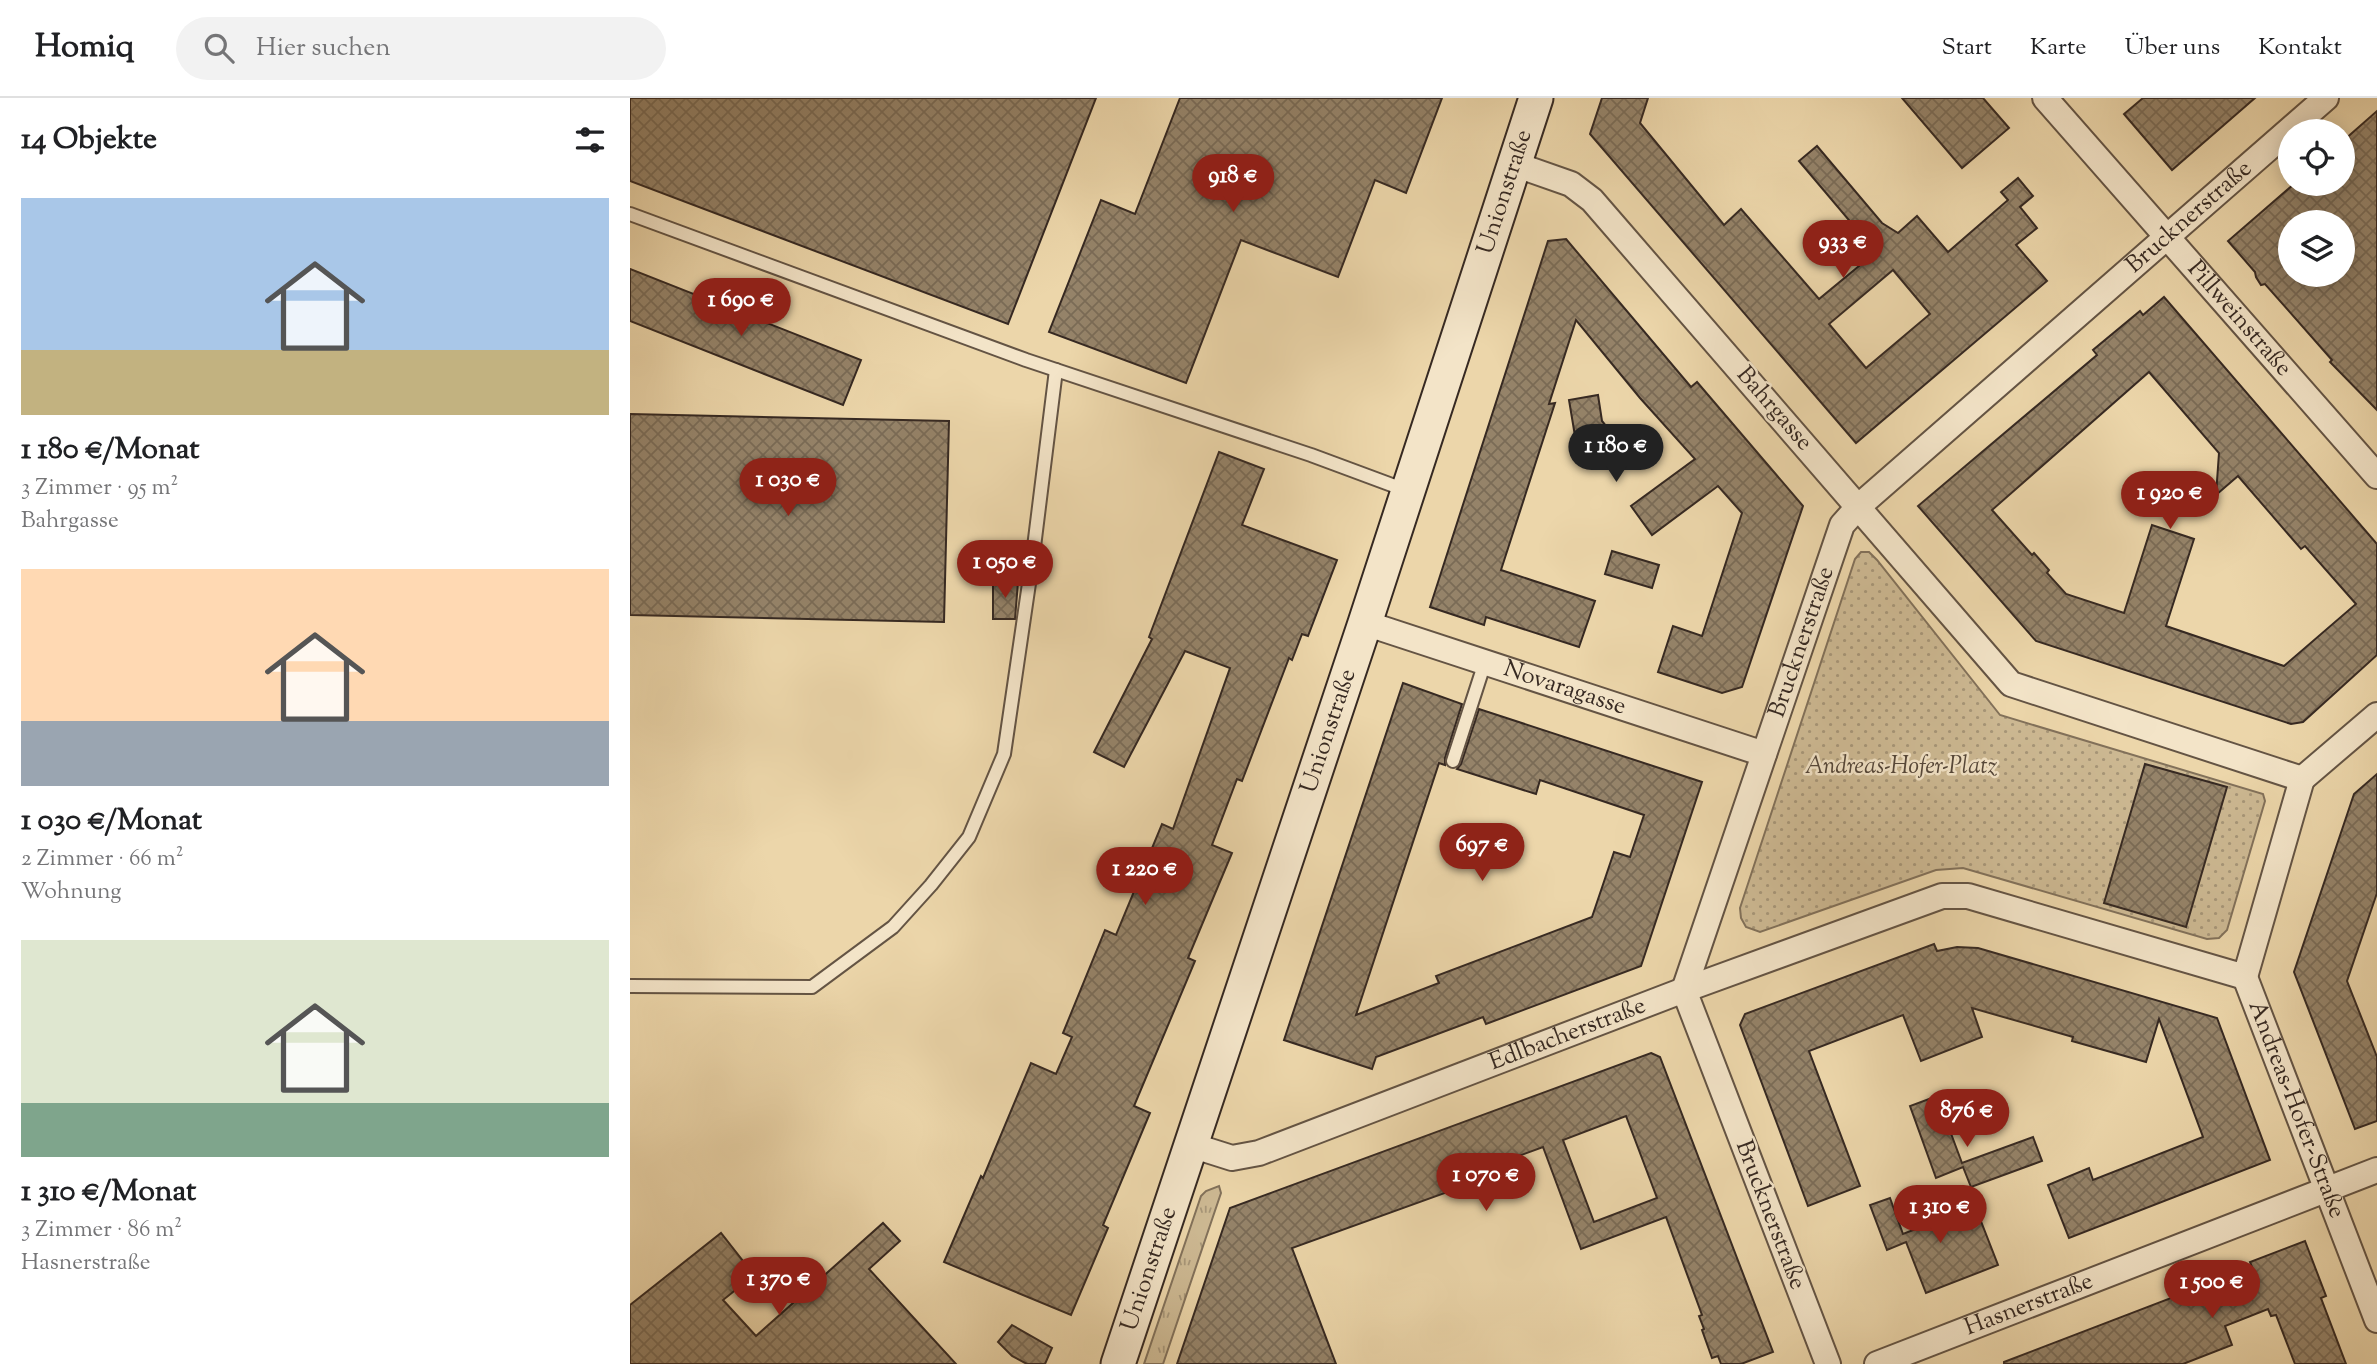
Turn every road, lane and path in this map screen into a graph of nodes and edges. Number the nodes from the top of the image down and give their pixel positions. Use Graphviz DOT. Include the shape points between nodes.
graph roads {
  1 [pos="1536,98"];
  2 [pos="2045,98"];
  3 [pos="2326,98"];
  4 [pos="1514,164"];
  5 [pos="630,214"];
  6 [pos="2166,236"];
  7 [pos="1056,370"];
  8 [pos="2377,476"];
  9 [pos="1409,492"];
  10 [pos="1859,506"];
  11 [pos="1366,623"];
  12 [pos="1485,662"];
  13 [pos="2377,715"];
  14 [pos="1764,754"];
  15 [pos="1453,761"];
  16 [pos="2302,779"];
  17 [pos="2245,977"];
  18 [pos="630,986"];
  19 [pos="1684,990"];
  20 [pos="1191,1145"];
  21 [pos="2377,1170"];
  22 [pos="2328,1189"];
  23 [pos="2377,1321"];
  24 [pos="1883,1363"];
  25 [pos="1118,1364"];
  26 [pos="1828,1364"];
  1 -- 4 [label="main road, Unionstraße"];
  2 -- 6 [label="street, Pillweinstraße"];
  3 -- 6 [label="street, Brucknerstraße"];
  4 -- 9 [label="main road, Unionstraße"];
  4 -- 10 [label="street, Bahrgasse" via="1571,184 1592,200"];
  5 -- 7 [label="lane"];
  6 -- 8 [label="street, Pillweinstraße"];
  6 -- 10 [label="street, Brucknerstraße"];
  7 -- 9 [label="lane"];
  7 -- 18 [label="lane" via="1004,754 969,837 893,927 812,987"];
  9 -- 11 [label="main road, Unionstraße"];
  10 -- 14 [label="street, Brucknerstraße" via="1842,525"];
  10 -- 16 [label="street, Bahrgasse" via="2011,684"];
  11 -- 12 [label="street, Novaragasse"];
  11 -- 20 [label="main road, Unionstraße"];
  12 -- 14 [label="street, Novaragasse"];
  12 -- 15 [label="lane"];
  13 -- 16 [label="street"];
  14 -- 19 [label="street, Brucknerstraße"];
  16 -- 17 [label="street"];
  17 -- 19 [label="street, Edlbacherstraße" via="1968,896 1942,896"];
  17 -- 22 [label="street, Andreas-Hofer-Straße"];
  19 -- 20 [label="street, Edlbacherstraße" via="1259,1153 1232,1158"];
  19 -- 26 [label="street, Brucknerstraße"];
  20 -- 25 [label="main road, Unionstraße"];
  21 -- 22 [label="street, Hasnerstraße"];
  22 -- 23 [label="street, Andreas-Hofer-Straße"];
  22 -- 24 [label="street, Hasnerstraße"];
}
